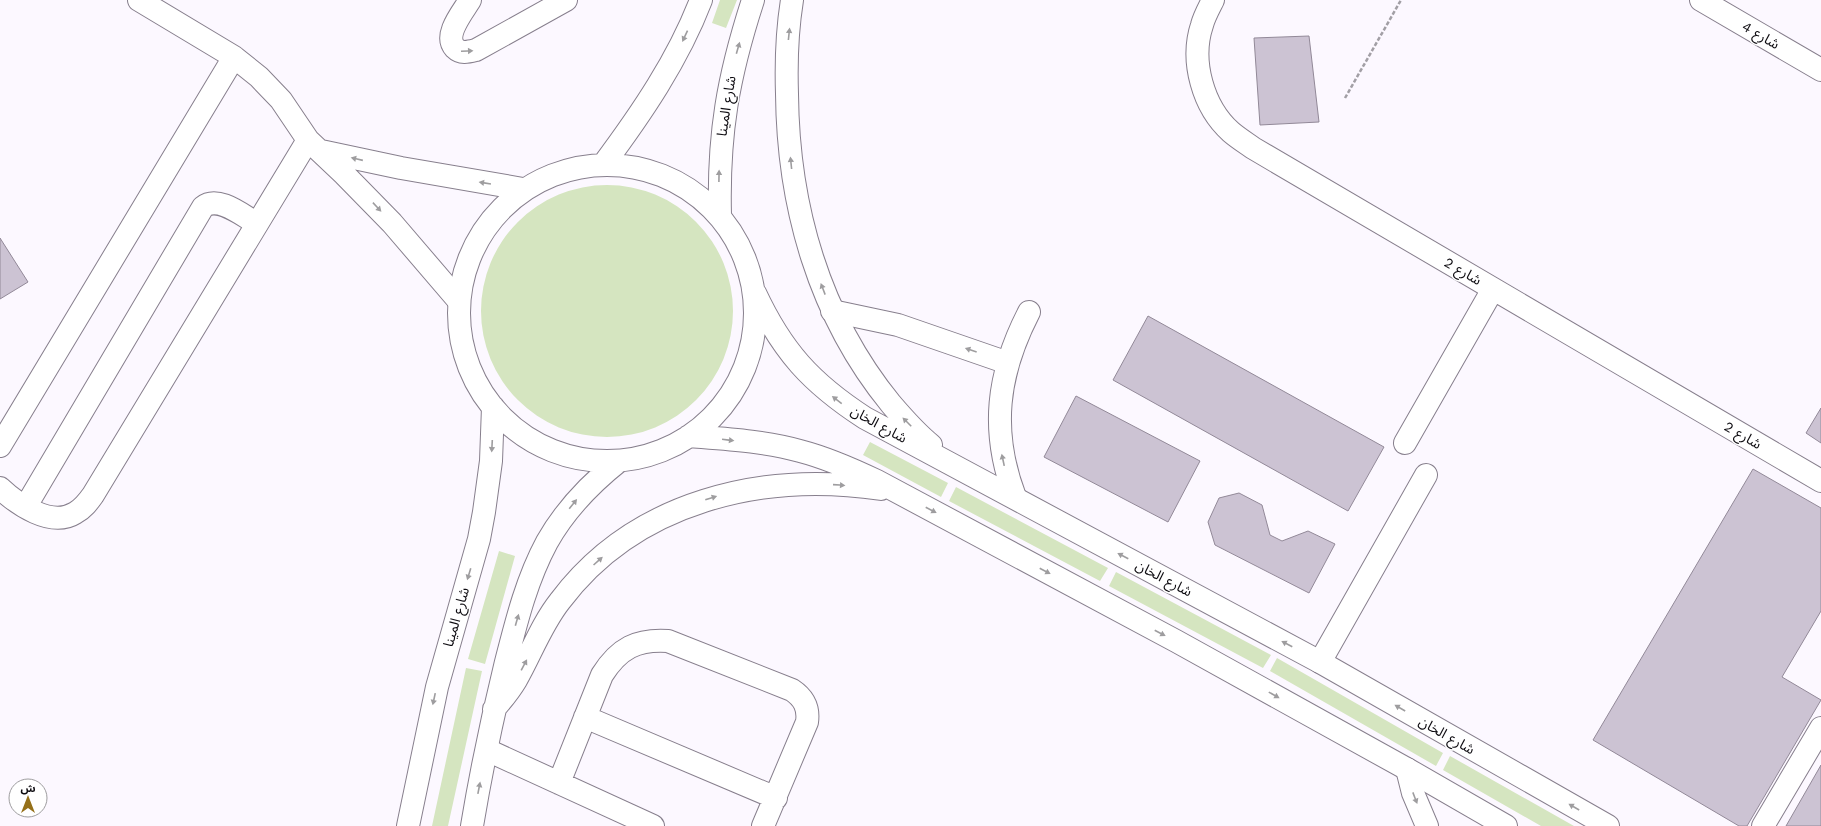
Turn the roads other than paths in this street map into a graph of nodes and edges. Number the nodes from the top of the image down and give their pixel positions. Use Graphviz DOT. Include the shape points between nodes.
graph roads {
  1 [pos="139,0"];
  2 [pos="470,0"];
  3 [pos="566,0"];
  4 [pos="701,0"];
  5 [pos="753,0"];
  6 [pos="792,0"];
  7 [pos="1213,0"];
  8 [pos="1701,0"];
  9 [pos="234,56"];
  10 [pos="1821,70"];
  11 [pos="314,145"];
  12 [pos="603,165"];
  13 [pos="523,189"];
  14 [pos="720,215"];
  15 [pos="256,223"];
  16 [pos="1493,289"];
  17 [pos="755,293"];
  18 [pos="458,300"];
  19 [pos="832,311"];
  20 [pos="1030,312"];
  21 [pos="1008,362"];
  22 [pos="493,407"];
  23 [pos="690,436"];
  24 [pos="1405,443"];
  25 [pos="0,446"];
  26 [pos="619,461"];
  27 [pos="957,466"];
  28 [pos="1426,475"];
  29 [pos="1821,481"];
  30 [pos="0,488"];
  31 [pos="896,492"];
  32 [pos="1015,497"];
  33 [pos="26,506"];
  34 [pos="1320,662"];
  35 [pos="494,710"];
  36 [pos="585,717"];
  37 [pos="1821,728"];
  38 [pos="487,750"];
  39 [pos="1407,768"];
  40 [pos="559,783"];
  41 [pos="776,798"];
  42 [pos="408,826"];
  43 [pos="472,826"];
  44 [pos="653,826"];
  45 [pos="763,826"];
  46 [pos="1427,826"];
  47 [pos="1506,826"];
  48 [pos="1608,826"];
  49 [pos="1763,826"];
  1 -- 9 [label="main road"];
  2 -- 3 [label="main road, one-way" via="450,36 458,51 476,50"];
  4 -- 12 [label="main road, one-way" via="668,69 636,120"];
  14 -- 5 [label="main road, شارع المينا, one-way" via="721,140 725,103"];
  19 -- 6 [label="main road, one-way" via="813,264 804,233 788,139 786,76"];
  7 -- 16 [label="main road, شارع 2" via="1201,26 1197,55 1201,83 1212,109 1230,131 1253,148"];
  8 -- 10 [label="main road, شارع 4"];
  9 -- 11 [label="main road" via="259,76 281,100"];
  9 -- 25 [label="main road"];
  13 -- 11 [label="main road, one-way" via="401,168"];
  11 -- 15 [label="main road"];
  11 -- 18 [label="main road, one-way" via="392,223"];
  12 -- 13 [label="main road" via="581,167 560,173"];
  12 -- 14 [label="main road" via="646,170 667,177 686,187"];
  13 -- 18 [label="main road" via="490,221 479,238 469,257"];
  14 -- 17 [label="main road" via="743,251"];
  15 -- 33 [label="main road" via="93,495 84,506 64,518 53,518"];
  15 -- 33 [label="main road" via="214,202 203,207"];
  16 -- 24 [label="main road"];
  16 -- 29 [label="main road, شارع 2"];
  17 -- 23 [label="main road" via="755,334 743,374 721,409"];
  27 -- 17 [label="main road, شارع الخان, one-way" via="865,418 819,385 782,343"];
  18 -- 22 [label="main road" via="465,356 472,374"];
  21 -- 19 [label="main road, one-way" via="898,325"];
  27 -- 19 [label="main road, one-way" via="901,416 859,361"];
  20 -- 21 [label="main road" via="1018,334"];
  32 -- 21 [label="main road, one-way" via="1003,460 1000,440 1000,401"];
  22 -- 26 [label="main road" via="522,434 559,453 578,458"];
  22 -- 42 [label="main road, شارع المينا, one-way" via="491,461 484,512 474,558 437,687"];
  23 -- 26 [label="main road" via="656,453"];
  23 -- 31 [label="main road, one-way" via="772,445 799,451 852,469"];
  35 -- 26 [label="main road, one-way" via="515,625 535,565 566,513 598,478"];
  27 -- 32 [label="main road, شارع الخان"];
  28 -- 34 [label="main road"];
  30 -- 33 [label="main road"];
  35 -- 31 [label="main road, one-way" via="515,681 549,617 571,587 608,552 655,520 676,510 722,495 779,485 836,484"];
  31 -- 39 [label="main road, one-way" via="1169,637"];
  34 -- 32 [label="main road, شارع الخان, one-way"];
  48 -- 34 [label="main road, شارع الخان, one-way"];
  35 -- 38 [label="main road"];
  36 -- 40 [label="main road"];
  36 -- 41 [label="main road"];
  36 -- 41 [label="main road" via="610,661 622,650 636,643 652,640 668,641 683,646 792,690 804,700 807,722"];
  37 -- 49 [label="main road"];
  38 -- 40 [label="main road"];
  43 -- 38 [label="main road, one-way"];
  39 -- 46 [label="main road, one-way" via="1413,793"];
  39 -- 47 [label="main road"];
  40 -- 44 [label="main road"];
  41 -- 45 [label="main road"];
}
